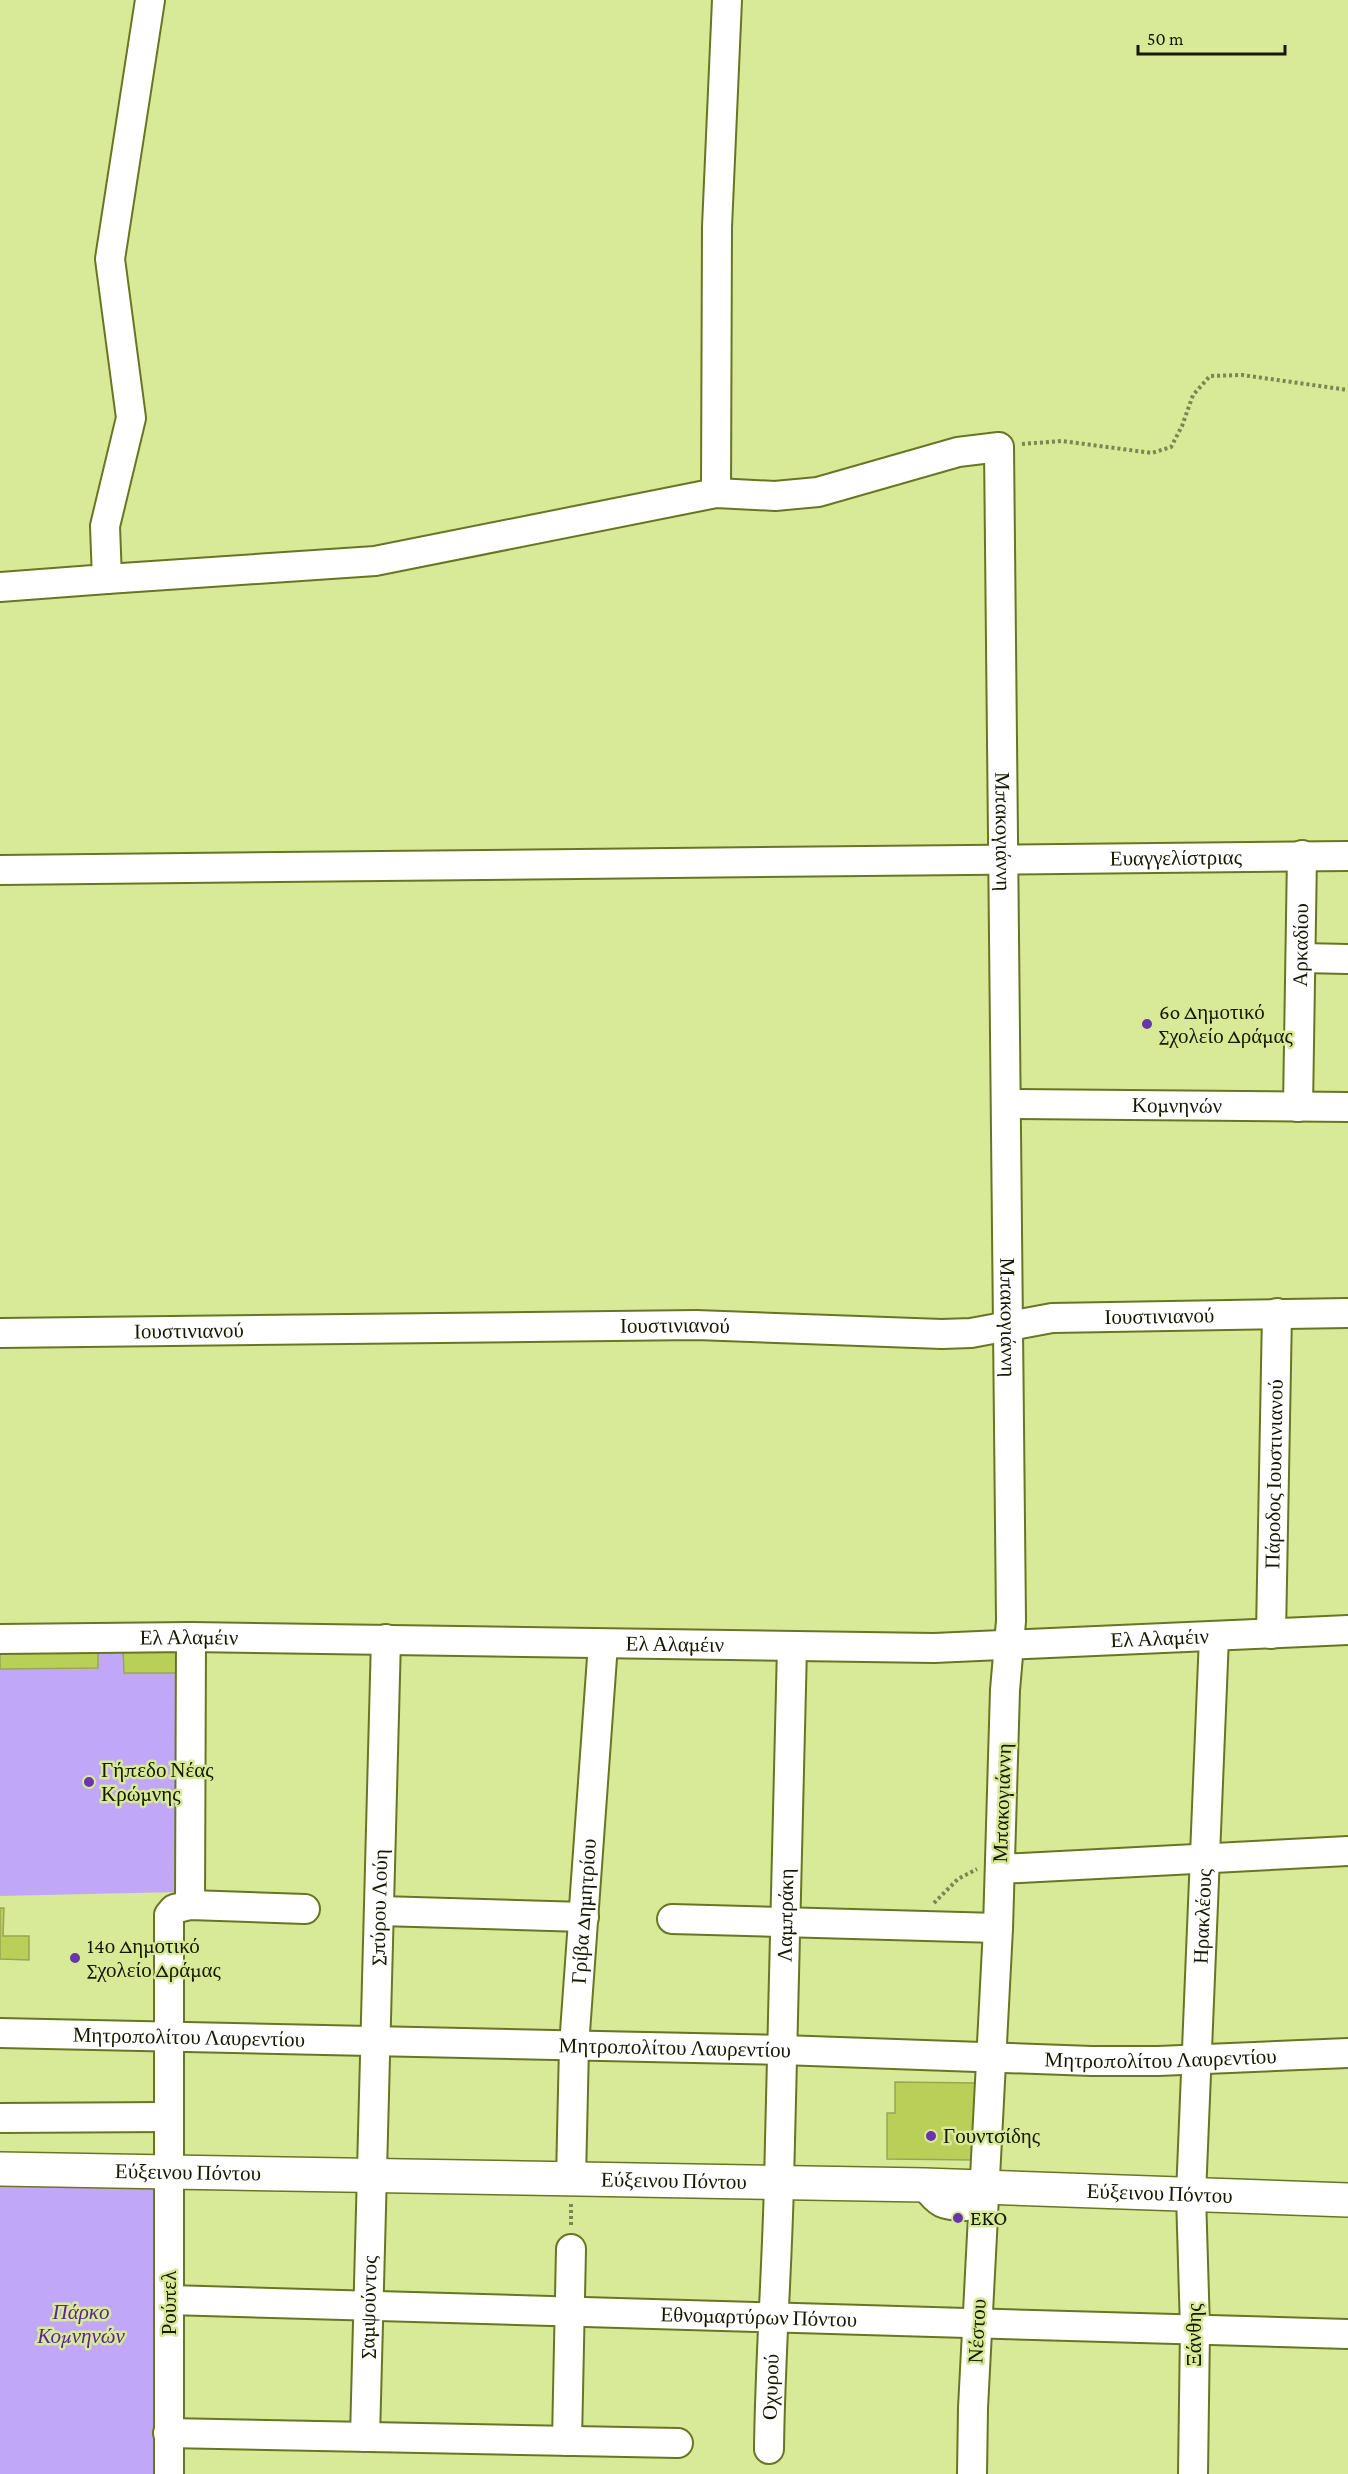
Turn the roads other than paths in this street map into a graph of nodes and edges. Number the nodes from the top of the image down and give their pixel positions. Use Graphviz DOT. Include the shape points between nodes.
graph roads {
  1 [pos="150,0"];
  2 [pos="727,0"];
  3 [pos="716,493"];
  4 [pos="107,579"];
  5 [pos="0,587"];
  6 [pos="1302,855"];
  7 [pos="1348,856"];
  8 [pos="1002,859"];
  9 [pos="0,870"];
  10 [pos="1301,958"];
  11 [pos="1348,959"];
  12 [pos="1006,1104"];
  13 [pos="1298,1107"];
  14 [pos="1348,1107"];
  15 [pos="1277,1313"];
  16 [pos="1348,1313"];
  17 [pos="1010,1325"];
  18 [pos="0,1334"];
  19 [pos="1348,1630"];
  20 [pos="1271,1634"];
  21 [pos="191,1637"];
  22 [pos="1214,1637"];
  23 [pos="0,1639"];
  24 [pos="386,1640"];
  25 [pos="603,1644"];
  26 [pos="1010,1646"];
  27 [pos="792,1647"];
  28 [pos="1348,1851"];
  29 [pos="1204,1860"];
  30 [pos="1000,1869"];
  31 [pos="180,1908"];
  32 [pos="305,1909"];
  33 [pos="380,1911"];
  34 [pos="584,1917"];
  35 [pos="672,1919"];
  36 [pos="785,1922"];
  37 [pos="998,1928"];
  38 [pos="0,2033"];
  39 [pos="167,2035"];
  40 [pos="377,2041"];
  41 [pos="574,2046"];
  42 [pos="782,2050"];
  43 [pos="1348,2053"];
  44 [pos="991,2058"];
  45 [pos="1196,2060"];
  46 [pos="168,2117"];
  47 [pos="0,2118"];
  48 [pos="0,2169"];
  49 [pos="169,2172"];
  50 [pos="374,2176"];
  51 [pos="571,2179"];
  52 [pos="779,2182"];
  53 [pos="984,2187"];
  54 [pos="1191,2195"];
  55 [pos="1348,2200"];
  56 [pos="571,2249"];
  57 [pos="169,2300"];
  58 [pos="369,2305"];
  59 [pos="570,2312"];
  60 [pos="772,2318"];
  61 [pos="977,2322"];
  62 [pos="1195,2329"];
  63 [pos="1348,2334"];
  64 [pos="168,2433"];
  65 [pos="364,2437"];
  66 [pos="567,2441"];
  67 [pos="678,2443"];
  68 [pos="769,2449"];
  69 [pos="169,2474"];
  70 [pos="972,2474"];
  71 [pos="1193,2474"];
  1 -- 4 [label="street" via="110,259 131,418 105,525"];
  2 -- 3 [label="street" via="717,227"];
  3 -- 4 [label="street" via="375,561"];
  3 -- 8 [label="street, Μπακογιάννη" via="775,496 819,492 958,452 999,447"];
  4 -- 5 [label="street"];
  6 -- 7 [label="street, Ευαγγελίστριας"];
  6 -- 8 [label="street, Ευαγγελίστριας"];
  6 -- 10 [label="street, Αρκαδίου"];
  8 -- 9 [label="street, Ευαγγελίστριας"];
  8 -- 12 [label="street, Μπακογιάννη"];
  10 -- 11 [label="street"];
  10 -- 13 [label="street, Αρκαδίου"];
  12 -- 13 [label="street, Κομνηνών"];
  12 -- 17 [label="street, Μπακογιάννη"];
  13 -- 14 [label="street, Κομνηνών"];
  15 -- 16 [label="street, Ιουστινιανού"];
  15 -- 17 [label="street, Ιουστινιανού" via="1052,1318"];
  15 -- 20 [label="street, Πάροδος Ιουστινιανού"];
  17 -- 18 [label="street, Ιουστινιανού" via="942,1334 716,1325"];
  17 -- 26 [label="street, Μπακογιάννη"];
  19 -- 20 [label="street, Ελ Αλαμέιν"];
  20 -- 22 [label="street, Ελ Αλαμέιν"];
  21 -- 23 [label="street, Ελ Αλαμέιν"];
  21 -- 24 [label="street, Ελ Αλαμέιν"];
  21 -- 31 [label="street, Ρούπελ"];
  22 -- 26 [label="street, Ελ Αλαμέιν"];
  22 -- 29 [label="street, Ηρακλέους"];
  24 -- 25 [label="street, Ελ Αλαμέιν"];
  24 -- 33 [label="street, Σπύρου Λούη"];
  25 -- 27 [label="street, Ελ Αλαμέιν"];
  25 -- 34 [label="street, Γρίβα Δημητρίου"];
  26 -- 27 [label="street, Ελ Αλαμέιν"];
  26 -- 30 [label="street, Μπακογιάννη" via="1005,1690"];
  27 -- 36 [label="street, Λαμπράκη"];
  28 -- 29 [label="street"];
  29 -- 30 [label="street"];
  29 -- 45 [label="street, Ηρακλέους"];
  30 -- 37 [label="street, Μπακογιάννη"];
  31 -- 32 [label="street"];
  31 -- 39 [label="street, Ρούπελ" via="168,1927"];
  33 -- 34 [label="street"];
  33 -- 40 [label="street, Σπύρου Λούη"];
  34 -- 41 [label="street, Γρίβα Δημητρίου"];
  35 -- 36 [label="street"];
  36 -- 37 [label="street"];
  36 -- 42 [label="street, Λαμπράκη"];
  37 -- 44 [label="street, Μπακογιάννη"];
  38 -- 39 [label="street, Μητροπολίτου Λαυρεντίου"];
  39 -- 40 [label="street, Μητροπολίτου Λαυρεντίου"];
  39 -- 46 [label="street, Ρούπελ"];
  40 -- 41 [label="street, Μητροπολίτου Λαυρεντίου"];
  40 -- 50 [label="street, Σπύρου Λούη"];
  41 -- 42 [label="street, Μητροπολίτου Λαυρεντίου"];
  41 -- 51 [label="street, Γρίβα Δημητρίου"];
  42 -- 44 [label="street, Μητροπολίτου Λαυρεντίου"];
  42 -- 52 [label="street, Λαμπράκη"];
  43 -- 45 [label="street, Μητροπολίτου Λαυρεντίου"];
  44 -- 45 [label="street, Μητροπολίτου Λαυρεντίου"];
  44 -- 53 [label="street, Μπακογιάννη"];
  45 -- 54 [label="street, Ηρακλέους"];
  46 -- 47 [label="street"];
  46 -- 49 [label="street, Ρούπελ"];
  48 -- 49 [label="main road, Εύξεινου Πόντου"];
  49 -- 50 [label="main road, Εύξεινου Πόντου"];
  49 -- 57 [label="street, Ρούπελ"];
  50 -- 51 [label="main road, Εύξεινου Πόντου"];
  50 -- 58 [label="street, Σαμψούντος"];
  51 -- 52 [label="main road, Εύξεινου Πόντου"];
  52 -- 53 [label="main road, Εύξεινου Πόντου"];
  52 -- 60 [label="street, Οχυρού"];
  53 -- 54 [label="main road, Εύξεινου Πόντου"];
  53 -- 61 [label="street, Νέστου"];
  54 -- 55 [label="main road, Εύξεινου Πόντου"];
  54 -- 62 [label="street, Ξάνθης"];
  56 -- 59 [label="street"];
  57 -- 58 [label="street, Εθνομαρτύρων Πόντου"];
  57 -- 64 [label="street, Ρούπελ"];
  58 -- 59 [label="street, Εθνομαρτύρων Πόντου"];
  58 -- 65 [label="street, Σαμψούντος"];
  59 -- 60 [label="street, Εθνομαρτύρων Πόντου"];
  59 -- 66 [label="street"];
  60 -- 61 [label="street, Εθνομαρτύρων Πόντου"];
  60 -- 68 [label="street, Οχυρού"];
  61 -- 62 [label="street, Εθνομαρτύρων Πόντου"];
  61 -- 70 [label="street, Νέστου"];
  62 -- 63 [label="street, Εθνομαρτύρων Πόντου"];
  62 -- 71 [label="street, Ξάνθης"];
  64 -- 65 [label="street"];
  64 -- 69 [label="street, Ρούπελ"];
  65 -- 66 [label="street"];
  66 -- 67 [label="street"];
}
